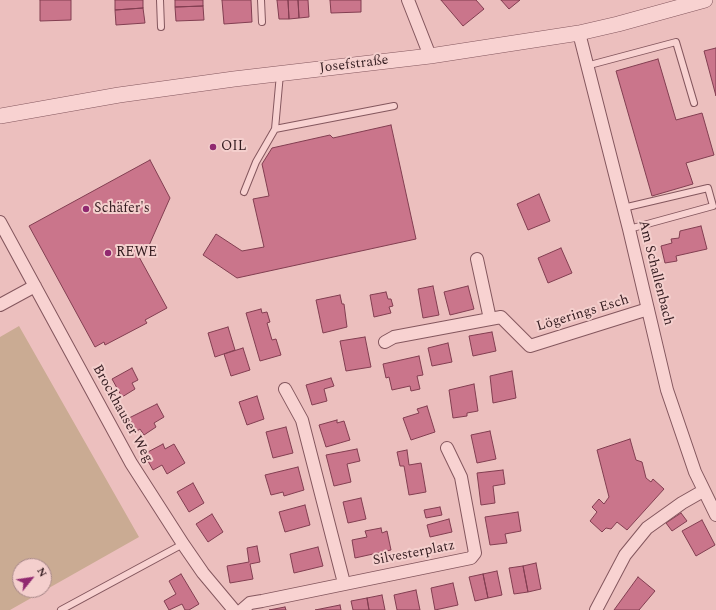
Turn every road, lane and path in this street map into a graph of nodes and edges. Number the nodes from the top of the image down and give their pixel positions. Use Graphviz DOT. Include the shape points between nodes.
graph roads {
  1 [pos="160,0"];
  2 [pos="262,0"];
  3 [pos="408,0"];
  4 [pos="705,0"];
  5 [pos="262,22"];
  6 [pos="161,27"];
  7 [pos="579,33"];
  8 [pos="430,56"];
  9 [pos="586,66"];
  10 [pos="280,74"];
  11 [pos="694,103"];
  12 [pos="394,106"];
  13 [pos="0,116"];
  14 [pos="276,129"];
  15 [pos="244,192"];
  16 [pos="623,208"];
  17 [pos="0,222"];
  18 [pos="629,229"];
  19 [pos="477,259"];
  20 [pos="35,286"];
  21 [pos="0,305"];
  22 [pos="648,309"];
  23 [pos="490,319"];
  24 [pos="385,342"];
  25 [pos="284,389"];
  26 [pos="447,448"];
  27 [pos="703,492"];
  28 [pos="716,515"];
  29 [pos="183,544"];
  30 [pos="344,583"];
  31 [pos="61,610"];
  32 [pos="234,610"];
  33 [pos="242,610"];
  34 [pos="596,610"];
  1 -- 6 [label="lane"];
  2 -- 5 [label="lane"];
  3 -- 8 [label="street"];
  4 -- 7 [label="street, Josefstraße"];
  7 -- 8 [label="street, Josefstraße"];
  7 -- 9 [label="street, Am Schallenbach"];
  8 -- 10 [label="street, Josefstraße"];
  9 -- 11 [label="lane" via="676,42"];
  9 -- 16 [label="street, Am Schallenbach"];
  10 -- 13 [label="street, Josefstraße" via="119,95"];
  10 -- 14 [label="lane"];
  12 -- 14 [label="lane"];
  14 -- 15 [label="lane" via="256,162"];
  16 -- 18 [label="street, Am Schallenbach"];
  16 -- 18 [label="lane" via="708,188 714,206"];
  17 -- 20 [label="street, Brockhauser Weg"];
  18 -- 22 [label="street, Am Schallenbach"];
  19 -- 23 [label="street"];
  20 -- 21 [label="street"];
  20 -- 29 [label="street, Brockhauser Weg" via="131,463"];
  22 -- 23 [label="street, Lögerings Esch" via="530,346 501,318"];
  22 -- 27 [label="street, Am Schallenbach" via="667,390"];
  23 -- 24 [label="street, Lögerings Esch" via="394,337"];
  25 -- 30 [label="street" via="302,420"];
  26 -- 30 [label="street, Silvesterplatz" via="461,477 475,553 471,558"];
  27 -- 28 [label="street, Am Schallenbach"];
  27 -- 34 [label="street" via="682,503 647,528 625,555"];
  29 -- 31 [label="lane"];
  29 -- 32 [label="street, Brockhauser Weg"];
  30 -- 33 [label="street, Silvesterplatz" via="250,603"];
}
